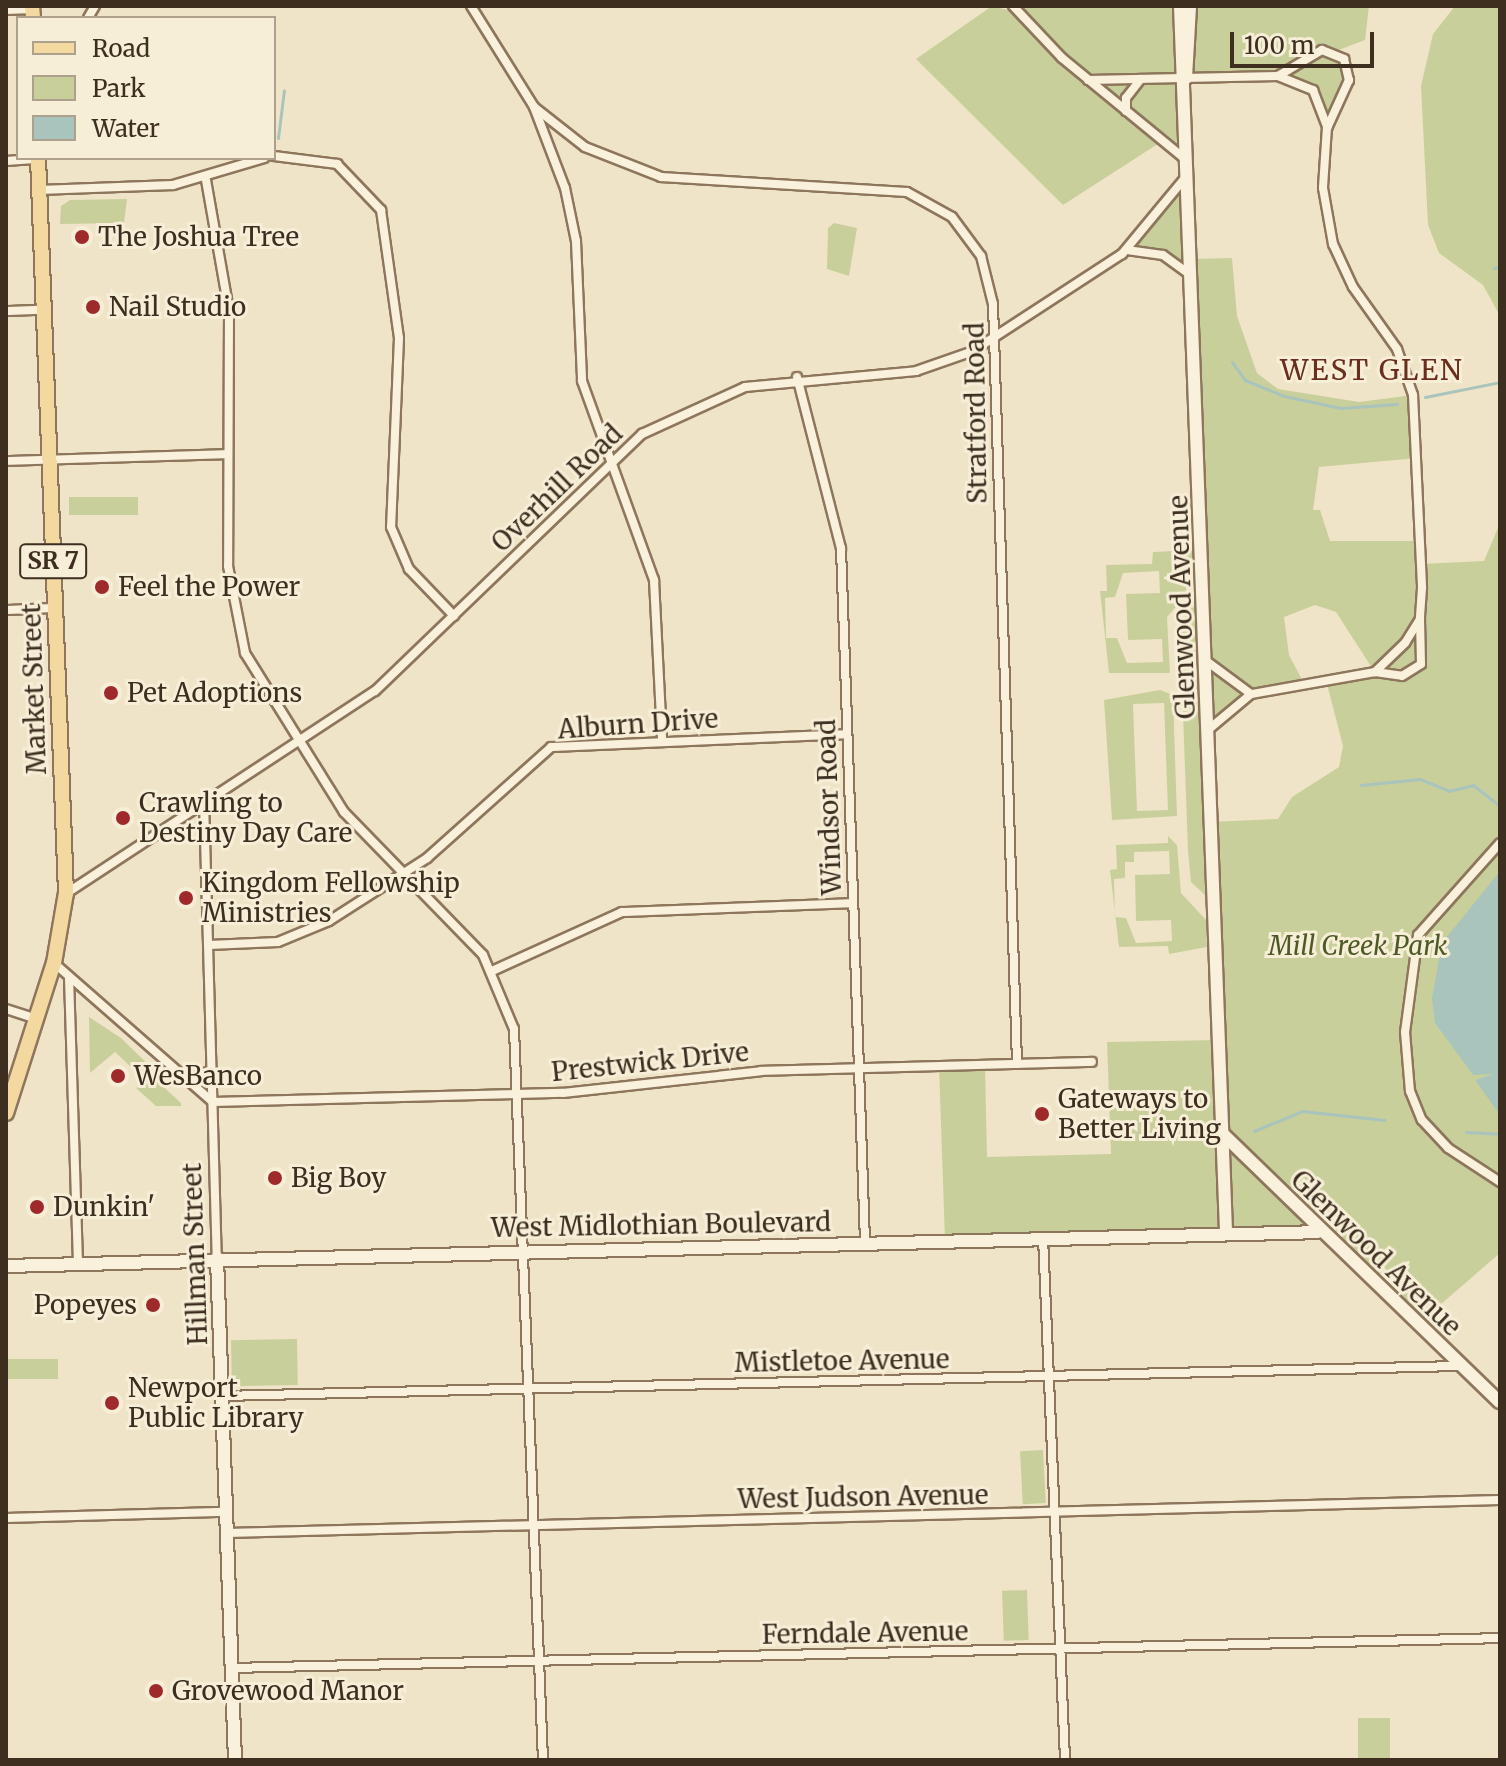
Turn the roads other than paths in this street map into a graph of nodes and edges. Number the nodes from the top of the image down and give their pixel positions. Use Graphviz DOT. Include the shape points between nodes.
graph roads {
  1 [pos="471,6"];
  2 [pos="1013,6"];
  3 [pos="1180,6"];
  4 [pos="1190,6"];
  5 [pos="6,10"];
  6 [pos="32,11"];
  7 [pos="1278,76"];
  8 [pos="1186,78"];
  9 [pos="1142,79"];
  10 [pos="1087,80"];
  11 [pos="534,107"];
  12 [pos="1126,111"];
  13 [pos="1327,127"];
  14 [pos="276,156"];
  15 [pos="38,160"];
  16 [pos="259,160"];
  17 [pos="1189,164"];
  18 [pos="206,180"];
  19 [pos="39,190"];
  20 [pos="1127,250"];
  21 [pos="1193,276"];
  22 [pos="43,310"];
  23 [pos="6,311"];
  24 [pos="993,340"];
  25 [pos="797,377"];
  26 [pos="227,454"];
  27 [pos="49,459"];
  28 [pos="611,460"];
  29 [pos="6,461"];
  30 [pos="54,608"];
  31 [pos="6,610"];
  32 [pos="454,616"];
  33 [pos="1420,619"];
  34 [pos="1205,660"];
  35 [pos="1375,672"];
  36 [pos="1251,694"];
  37 [pos="1208,731"];
  38 [pos="847,734"];
  39 [pos="662,740"];
  40 [pos="296,743"];
  41 [pos="204,801"];
  42 [pos="1500,843"];
  43 [pos="404,872"];
  44 [pos="66,893"];
  45 [pos="852,903"];
  46 [pos="209,945"];
  47 [pos="54,963"];
  48 [pos="492,971"];
  49 [pos="69,977"];
  50 [pos="6,1009"];
  51 [pos="36,1019"];
  52 [pos="1092,1062"];
  53 [pos="1017,1064"];
  54 [pos="858,1068"];
  55 [pos="213,1069"];
  56 [pos="185,1081"];
  57 [pos="520,1094"];
  58 [pos="213,1102"];
  59 [pos="6,1113"];
  60 [pos="1223,1134"];
  61 [pos="1500,1182"];
  62 [pos="1318,1232"];
  63 [pos="1226,1233"];
  64 [pos="1043,1237"];
  65 [pos="865,1242"];
  66 [pos="525,1250"];
  67 [pos="217,1258"];
  68 [pos="78,1263"];
  69 [pos="6,1266"];
  70 [pos="1462,1366"];
  71 [pos="1049,1376"];
  72 [pos="530,1389"];
  73 [pos="222,1396"];
  74 [pos="1500,1402"];
  75 [pos="1500,1500"];
  76 [pos="226,1512"];
  77 [pos="1055,1512"];
  78 [pos="6,1518"];
  79 [pos="535,1525"];
  80 [pos="227,1533"];
  81 [pos="1500,1638"];
  82 [pos="1060,1649"];
  83 [pos="540,1661"];
  84 [pos="231,1668"];
  85 [pos="235,1760"];
  86 [pos="543,1760"];
  87 [pos="1065,1760"];
  1 -- 11 [label="street"];
  2 -- 10 [label="street"];
  3 -- 8 [label="street, Glenwood Avenue"];
  4 -- 8 [label="street, Glenwood Avenue"];
  5 -- 6 [label="street"];
  7 -- 8 [label="street"];
  7 -- 13 [label="street" via="1313,90"];
  7 -- 13 [label="street" via="1322,50 1344,59 1349,80"];
  8 -- 9 [label="street"];
  8 -- 17 [label="street, Glenwood Avenue"];
  9 -- 10 [label="street"];
  9 -- 12 [label="street" via="1126,98"];
  10 -- 12 [label="street"];
  11 -- 24 [label="street, Stratford Road" via="585,147 661,177 879,187 926,200 959,224 981,256"];
  11 -- 28 [label="street" via="572,214 578,363"];
  12 -- 17 [label="street"];
  13 -- 33 [label="street" via="1323,188 1333,244 1353,287 1397,349 1413,395"];
  14 -- 32 [label="street" via="337,164 381,210 399,338 391,527 409,569"];
  15 -- 19 [label="main road, Market Street / SR 7"];
  16 -- 18 [label="street"];
  17 -- 20 [label="street, Overhill Road" via="1160,217"];
  17 -- 21 [label="street, Glenwood Avenue"];
  18 -- 19 [label="street"];
  18 -- 26 [label="street" via="229,311"];
  19 -- 22 [label="main road, Market Street / SR 7"];
  20 -- 21 [label="street" via="1163,255"];
  20 -- 24 [label="street, Overhill Road"];
  21 -- 34 [label="street, Glenwood Avenue"];
  22 -- 23 [label="street"];
  22 -- 27 [label="main road, Market Street / SR 7"];
  24 -- 25 [label="street, Overhill Road" via="916,371"];
  24 -- 53 [label="street, Stratford Road"];
  25 -- 28 [label="street, Overhill Road" via="692,406"];
  25 -- 38 [label="street, Windsor Road" via="837,522"];
  26 -- 27 [label="street"];
  26 -- 40 [label="street" via="237,627 256,678"];
  27 -- 29 [label="street"];
  27 -- 30 [label="main road, Market Street / SR 7"];
  28 -- 32 [label="street, Overhill Road"];
  28 -- 39 [label="street" via="654,580"];
  30 -- 31 [label="street"];
  30 -- 44 [label="main road, Market Street / SR 7"];
  32 -- 40 [label="street, Overhill Road" via="375,691"];
  33 -- 35 [label="street"];
  33 -- 35 [label="street" via="1421,664 1402,676"];
  34 -- 36 [label="street"];
  34 -- 37 [label="street, Glenwood Avenue"];
  35 -- 36 [label="street"];
  36 -- 37 [label="street"];
  37 -- 60 [label="street, Glenwood Avenue"];
  38 -- 39 [label="street, Alburn Drive"];
  38 -- 45 [label="street, Windsor Road"];
  39 -- 43 [label="street, Alburn Drive" via="551,747"];
  40 -- 41 [label="street, Overhill Road"];
  40 -- 43 [label="street" via="344,812"];
  41 -- 44 [label="street, Overhill Road"];
  41 -- 46 [label="street, Hillman Street"];
  42 -- 61 [label="street" via="1439,904 1413,947 1408,1079 1430,1131"];
  43 -- 46 [label="street, Alburn Drive" via="303,935"];
  43 -- 48 [label="street" via="458,923"];
  44 -- 47 [label="main road, Market Street / SR 7"];
  45 -- 48 [label="street" via="622,912"];
  45 -- 54 [label="street, Windsor Road"];
  46 -- 55 [label="street, Hillman Street"];
  47 -- 49 [label="street"];
  47 -- 51 [label="main road, Market Street / SR 7"];
  48 -- 57 [label="street" via="514,1029"];
  49 -- 56 [label="street"];
  49 -- 68 [label="street"];
  50 -- 51 [label="street"];
  51 -- 59 [label="main road, Market Street / SR 7"];
  52 -- 53 [label="street, Prestwick Drive"];
  53 -- 54 [label="street, Prestwick Drive"];
  54 -- 57 [label="street, Prestwick Drive"];
  54 -- 65 [label="street, Windsor Road"];
  55 -- 56 [label="street"];
  55 -- 58 [label="street, Hillman Street"];
  56 -- 58 [label="street"];
  57 -- 58 [label="street, Prestwick Drive"];
  57 -- 66 [label="street"];
  58 -- 67 [label="street, Hillman Street"];
  60 -- 62 [label="street, Glenwood Avenue"];
  60 -- 63 [label="street, Glenwood Avenue"];
  62 -- 63 [label="street, West Midlothian Boulevard"];
  62 -- 70 [label="street, Glenwood Avenue"];
  63 -- 64 [label="street, West Midlothian Boulevard"];
  64 -- 65 [label="street, West Midlothian Boulevard"];
  64 -- 71 [label="street"];
  65 -- 66 [label="street, West Midlothian Boulevard"];
  66 -- 67 [label="street, West Midlothian Boulevard"];
  66 -- 72 [label="street"];
  67 -- 68 [label="street, West Midlothian Boulevard"];
  67 -- 73 [label="street, Hillman Street"];
  68 -- 69 [label="street, West Midlothian Boulevard"];
  70 -- 71 [label="street, Mistletoe Avenue"];
  70 -- 74 [label="street, Glenwood Avenue"];
  71 -- 72 [label="street, Mistletoe Avenue"];
  71 -- 77 [label="street"];
  72 -- 73 [label="street, Mistletoe Avenue"];
  72 -- 79 [label="street"];
  73 -- 76 [label="street, Hillman Street"];
  75 -- 77 [label="street, West Judson Avenue"];
  76 -- 78 [label="street"];
  76 -- 80 [label="street, Hillman Street"];
  77 -- 79 [label="street, West Judson Avenue"];
  77 -- 82 [label="street"];
  79 -- 80 [label="street, West Judson Avenue"];
  79 -- 83 [label="street"];
  80 -- 84 [label="street, Hillman Street"];
  81 -- 82 [label="street, Ferndale Avenue"];
  82 -- 83 [label="street, Ferndale Avenue"];
  82 -- 87 [label="street"];
  83 -- 84 [label="street, Ferndale Avenue"];
  83 -- 86 [label="street"];
  84 -- 85 [label="street, Hillman Street"];
}
